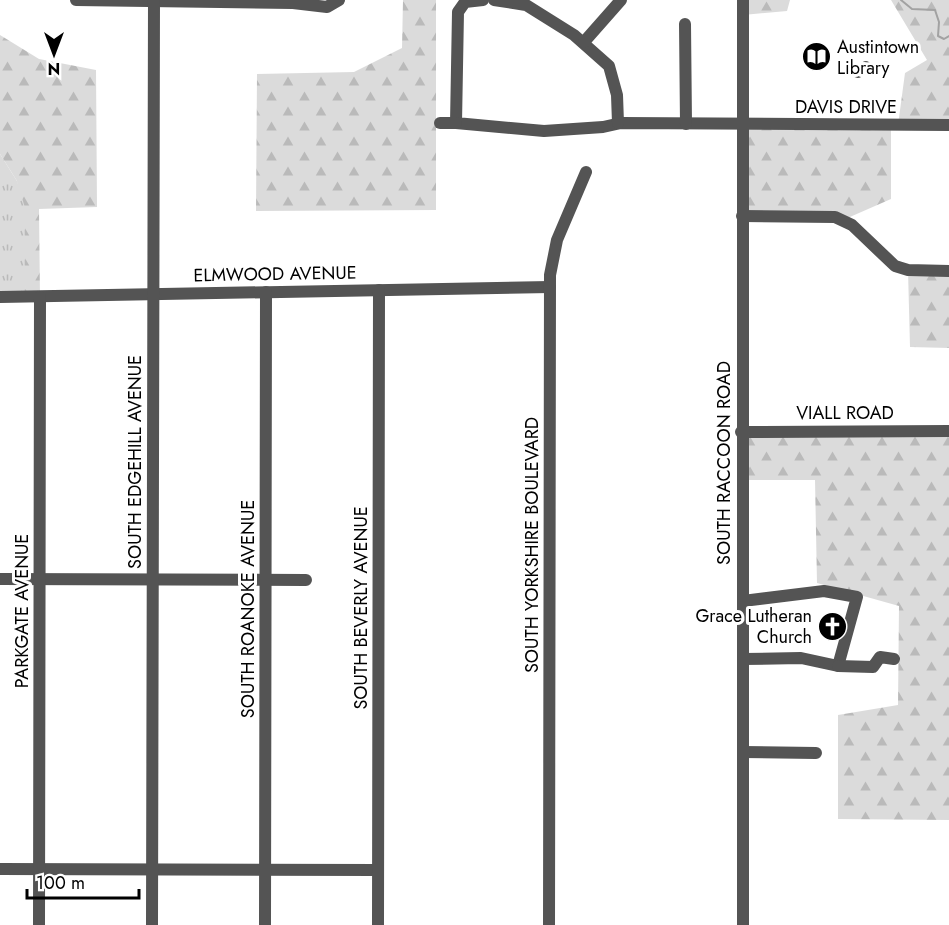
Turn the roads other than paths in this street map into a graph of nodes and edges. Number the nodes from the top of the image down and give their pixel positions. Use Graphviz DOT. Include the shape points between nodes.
graph roads {
  1 [pos="76,0"];
  2 [pos="339,0"];
  3 [pos="483,0"];
  4 [pos="494,0"];
  5 [pos="621,0"];
  6 [pos="743,0"];
  7 [pos="154,1"];
  8 [pos="685,24"];
  9 [pos="584,42"];
  10 [pos="440,123"];
  11 [pos="456,123"];
  12 [pos="618,123"];
  13 [pos="686,124"];
  14 [pos="742,124"];
  15 [pos="949,125"];
  16 [pos="586,172"];
  17 [pos="742,216"];
  18 [pos="949,271"];
  19 [pos="550,287"];
  20 [pos="379,290"];
  21 [pos="266,292"];
  22 [pos="153,295"];
  23 [pos="0,297"];
  24 [pos="40,297"];
  25 [pos="949,431"];
  26 [pos="741,432"];
  27 [pos="0,579"];
  28 [pos="40,579"];
  29 [pos="153,579"];
  30 [pos="266,579"];
  31 [pos="306,580"];
  32 [pos="743,601"];
  33 [pos="743,659"];
  34 [pos="894,659"];
  35 [pos="838,666"];
  36 [pos="743,752"];
  37 [pos="816,753"];
  38 [pos="0,869"];
  39 [pos="40,869"];
  40 [pos="152,870"];
  41 [pos="265,870"];
  42 [pos="378,870"];
  43 [pos="39,925"];
  44 [pos="152,925"];
  45 [pos="265,925"];
  46 [pos="378,925"];
  47 [pos="549,925"];
  48 [pos="743,925"];
  1 -- 7 [label="street"];
  2 -- 7 [label="street" via="327,7"];
  3 -- 11 [label="street" via="465,2 458,12"];
  4 -- 9 [label="street" via="526,5"];
  5 -- 9 [label="street"];
  6 -- 14 [label="street, SOUTH RACCOON ROAD"];
  7 -- 22 [label="street, SOUTH EDGEHILL AVENUE"];
  8 -- 13 [label="street"];
  9 -- 12 [label="street" via="609,66 617,94"];
  10 -- 11 [label="street, DAVIS DRIVE"];
  11 -- 12 [label="street, DAVIS DRIVE" via="543,131"];
  12 -- 13 [label="street, DAVIS DRIVE"];
  13 -- 14 [label="street, DAVIS DRIVE"];
  14 -- 15 [label="street, DAVIS DRIVE"];
  14 -- 17 [label="street, SOUTH RACCOON ROAD"];
  16 -- 19 [label="street, SOUTH YORKSHIRE BOULEVARD" via="557,240"];
  17 -- 18 [label="street" via="835,217 852,225 896,266"];
  17 -- 26 [label="street, SOUTH RACCOON ROAD"];
  19 -- 20 [label="street, ELMWOOD AVENUE"];
  19 -- 47 [label="street, SOUTH YORKSHIRE BOULEVARD"];
  20 -- 21 [label="street, ELMWOOD AVENUE"];
  20 -- 42 [label="street, SOUTH BEVERLY AVENUE"];
  21 -- 22 [label="street, ELMWOOD AVENUE"];
  21 -- 30 [label="street, SOUTH ROANOKE AVENUE"];
  22 -- 24 [label="street, ELMWOOD AVENUE"];
  22 -- 29 [label="street, SOUTH EDGEHILL AVENUE"];
  23 -- 24 [label="street, ELMWOOD AVENUE"];
  24 -- 28 [label="street, PARKGATE AVENUE"];
  25 -- 26 [label="street, VIALL ROAD"];
  26 -- 32 [label="street, SOUTH RACCOON ROAD"];
  27 -- 28 [label="street"];
  28 -- 29 [label="street"];
  28 -- 39 [label="street, PARKGATE AVENUE"];
  29 -- 30 [label="street"];
  29 -- 40 [label="street, SOUTH EDGEHILL AVENUE"];
  30 -- 31 [label="street"];
  30 -- 41 [label="street, SOUTH ROANOKE AVENUE"];
  32 -- 33 [label="street, SOUTH RACCOON ROAD"];
  32 -- 35 [label="street" via="824,591 857,597"];
  33 -- 35 [label="street" via="801,658"];
  33 -- 36 [label="street, SOUTH RACCOON ROAD"];
  34 -- 35 [label="street" via="879,657 873,667"];
  36 -- 37 [label="street"];
  36 -- 48 [label="street, SOUTH RACCOON ROAD"];
  38 -- 39 [label="street"];
  39 -- 40 [label="street"];
  39 -- 43 [label="street, PARKGATE AVENUE"];
  40 -- 41 [label="street"];
  40 -- 44 [label="street, SOUTH EDGEHILL AVENUE"];
  41 -- 42 [label="street"];
  41 -- 45 [label="street, SOUTH ROANOKE AVENUE"];
  42 -- 46 [label="street, SOUTH BEVERLY AVENUE"];
}
